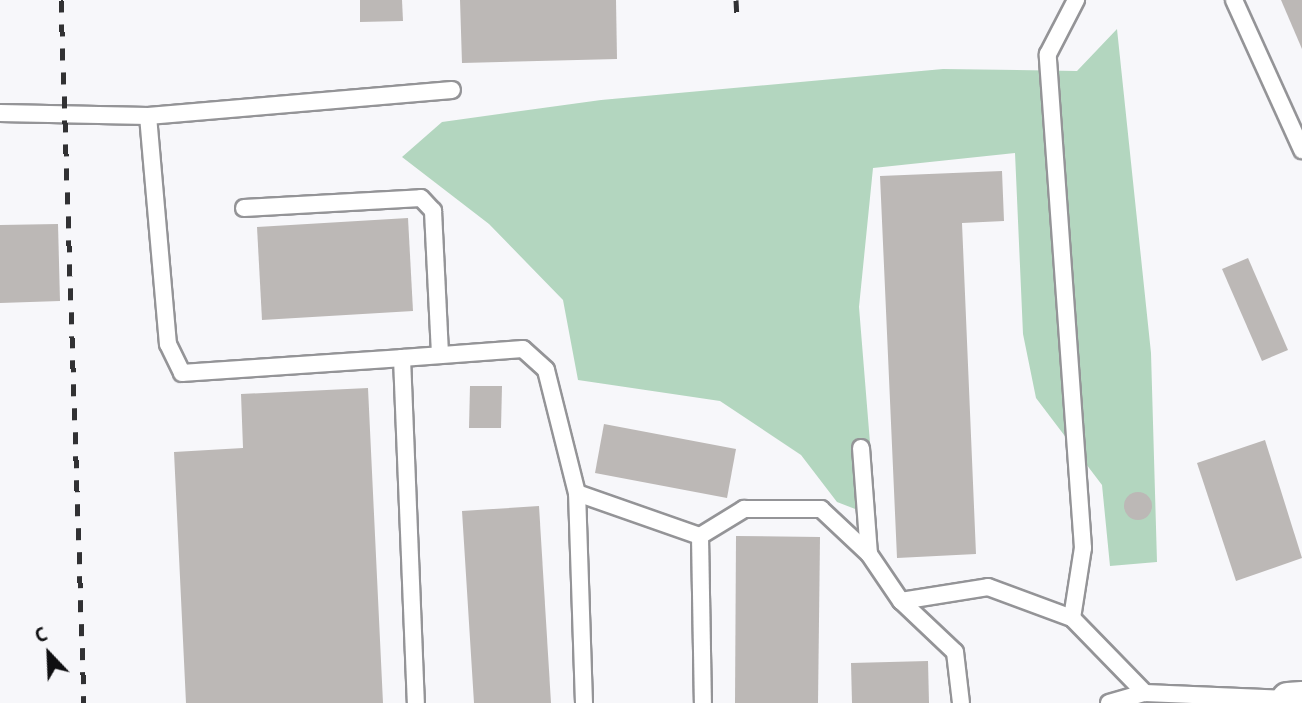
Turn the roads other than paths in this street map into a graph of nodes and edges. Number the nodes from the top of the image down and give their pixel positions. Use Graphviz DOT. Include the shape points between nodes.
graph roads {
  1 [pos="1076,0"];
  2 [pos="1234,0"];
  3 [pos="452,90"];
  4 [pos="0,113"];
  5 [pos="148,116"];
  6 [pos="1302,150"];
  7 [pos="244,208"];
  8 [pos="440,355"];
  9 [pos="402,358"];
  10 [pos="861,448"];
  11 [pos="576,493"];
  12 [pos="700,536"];
  13 [pos="869,554"];
  14 [pos="901,601"];
  15 [pos="1072,618"];
  16 [pos="1145,693"];
  17 [pos="1293,700"];
  18 [pos="416,703"];
  19 [pos="584,703"];
  20 [pos="703,703"];
  21 [pos="961,703"];
  22 [pos="1109,703"];
  1 -- 15 [label="lane" via="1048,54 1083,548"];
  2 -- 6 [label="lane"];
  3 -- 5 [label="lane"];
  4 -- 5 [label="lane"];
  5 -- 9 [label="lane" via="168,344 182,373"];
  7 -- 8 [label="lane" via="421,198 433,211"];
  8 -- 9 [label="lane"];
  8 -- 11 [label="lane" via="523,349 546,369"];
  9 -- 18 [label="lane"];
  10 -- 13 [label="lane"];
  11 -- 12 [label="lane"];
  11 -- 19 [label="lane"];
  12 -- 13 [label="lane" via="744,509 821,509"];
  12 -- 20 [label="lane"];
  13 -- 14 [label="lane"];
  14 -- 15 [label="lane" via="988,587"];
  14 -- 21 [label="lane" via="955,652"];
  15 -- 16 [label="lane"];
  16 -- 17 [label="lane"];
  16 -- 22 [label="lane"];
}
